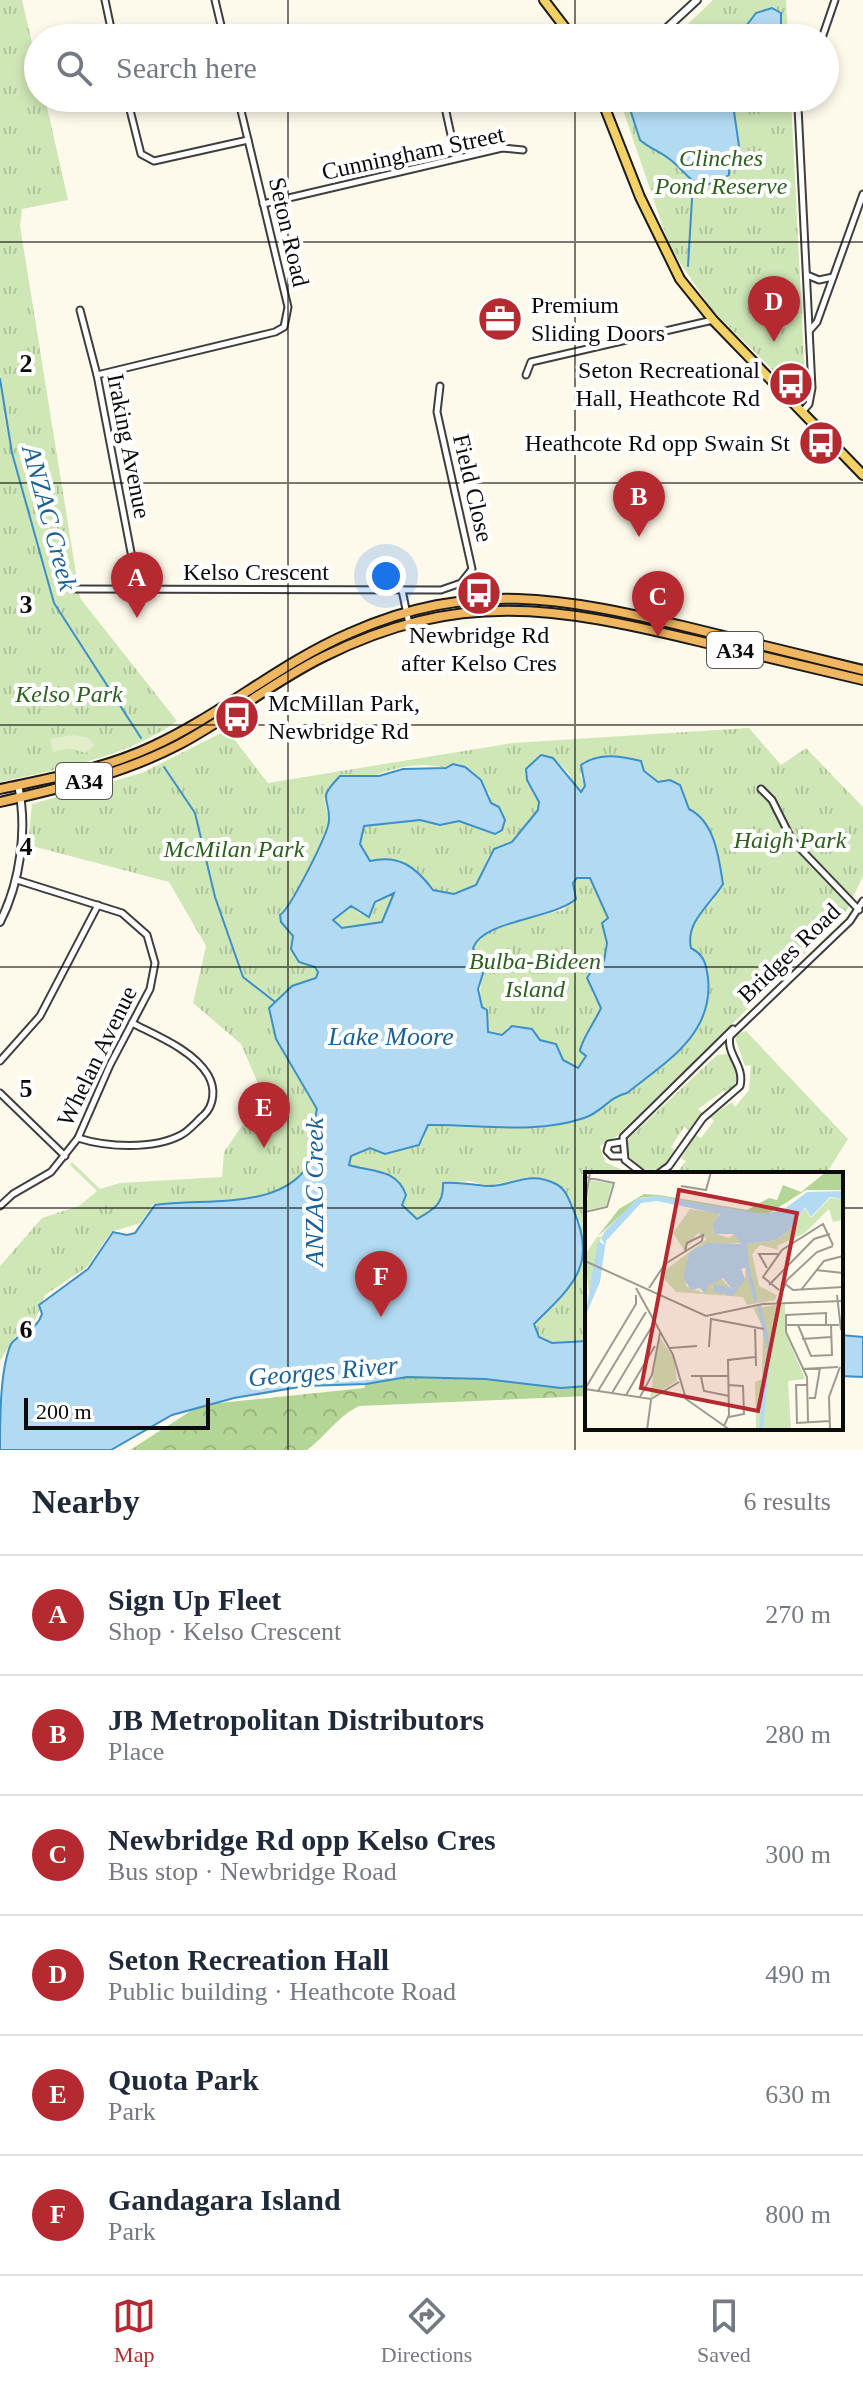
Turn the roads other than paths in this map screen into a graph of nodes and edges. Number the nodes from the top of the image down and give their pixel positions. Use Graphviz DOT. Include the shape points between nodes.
graph roads {
  1 [pos="105,0"];
  2 [pos="215,0"];
  3 [pos="544,0"];
  4 [pos="697,0"];
  5 [pos="835,0"];
  6 [pos="110,24"];
  7 [pos="221,24"];
  8 [pos="562,24"];
  9 [pos="671,24"];
  10 [pos="827,24"];
  11 [pos="130,112"];
  12 [pos="241,112"];
  13 [pos="446,112"];
  14 [pos="607,112"];
  15 [pos="798,112"];
  16 [pos="248,140"];
  17 [pos="523,150"];
  18 [pos="456,158"];
  19 [pos="863,194"];
  20 [pos="263,204"];
  21 [pos="807,274"];
  22 [pos="833,277"];
  23 [pos="80,310"];
  24 [pos="713,320"];
  25 [pos="810,331"];
  26 [pos="97,375"];
  27 [pos="526,375"];
  28 [pos="440,386"];
  29 [pos="802,412"];
  30 [pos="862,472"];
  31 [pos="75,589"];
  32 [pos="138,589"];
  33 [pos="402,590"];
  34 [pos="406,613"];
  35 [pos="409,624"];
  36 [pos="863,670"];
  37 [pos="863,680"];
  38 [pos="165,746"];
  39 [pos="141,756"];
  40 [pos="18,785"];
  41 [pos="0,789"];
  42 [pos="761,789"];
  43 [pos="21,797"];
  44 [pos="0,802"];
  45 [pos="17,880"];
  46 [pos="863,901"];
  47 [pos="98,905"];
  48 [pos="859,910"];
  49 [pos="0,922"];
  50 [pos="132,1023"];
  51 [pos="735,1030"];
  52 [pos="714,1049"];
  53 [pos="731,1051"];
  54 [pos="0,1061"];
  55 [pos="0,1093"];
  56 [pos="78,1138"];
  57 [pos="621,1142"];
  58 [pos="65,1156"];
  59 [pos="623,1156"];
  60 [pos="639,1172"];
  61 [pos="661,1172"];
  62 [pos="0,1206"];
  1 -- 6 [label="street"];
  2 -- 7 [label="street"];
  3 -- 8 [label="main road"];
  4 -- 9 [label="street"];
  5 -- 10 [label="street"];
  11 -- 16 [label="street" via="141,154 154,161"];
  12 -- 16 [label="street, Seton Road"];
  13 -- 18 [label="street"];
  14 -- 24 [label="main road" via="667,255"];
  15 -- 21 [label="street"];
  16 -- 20 [label="street, Seton Road"];
  17 -- 18 [label="street, Cunningham Street" via="508,147"];
  18 -- 20 [label="street, Cunningham Street"];
  19 -- 22 [label="street"];
  20 -- 26 [label="street, Seton Road" via="288,307 284,327"];
  21 -- 22 [label="street" via="819,280"];
  21 -- 25 [label="street"];
  22 -- 25 [label="street"];
  23 -- 26 [label="street, Iraking Avenue"];
  24 -- 27 [label="street" via="531,362"];
  24 -- 29 [label="main road"];
  25 -- 29 [label="street" via="812,396"];
  26 -- 32 [label="street, Iraking Avenue"];
  28 -- 33 [label="street, Field Close" via="437,412 472,569 461,583 441,590"];
  29 -- 30 [label="main road"];
  31 -- 32 [label="street, Kelso Crescent"];
  32 -- 33 [label="street, Kelso Crescent"];
  33 -- 34 [label="street"];
  34 -- 35 [label="street"];
  34 -- 36 [label="highway, A34" via="476,600 561,600"];
  34 -- 38 [label="highway, A34" via="328,643"];
  35 -- 37 [label="highway, A34" via="486,610 562,612"];
  35 -- 38 [label="highway, A34" via="323,657"];
  38 -- 39 [label="highway, A34"];
  39 -- 40 [label="highway, A34"];
  39 -- 43 [label="highway, A34" via="104,775"];
  40 -- 41 [label="highway, A34"];
  40 -- 43 [label="street"];
  42 -- 48 [label="street" via="792,840"];
  43 -- 44 [label="highway, A34"];
  43 -- 45 [label="street"];
  45 -- 47 [label="street, Whelan Avenue"];
  45 -- 49 [label="street"];
  46 -- 48 [label="street, Bridges Road"];
  47 -- 50 [label="street, Whelan Avenue" via="131,918 151,945 153,981"];
  47 -- 54 [label="street" via="49,1002"];
  48 -- 51 [label="street, Bridges Road"];
  50 -- 56 [label="street, Whelan Avenue"];
  50 -- 56 [label="street" via="176,1046 208,1075 210,1109 184,1134 163,1141 102,1145"];
  51 -- 52 [label="street, Bridges Road"];
  51 -- 53 [label="street, Bridges Road"];
  52 -- 53 [label="street"];
  52 -- 57 [label="street, Bridges Road" via="635,1122"];
  53 -- 61 [label="street, Bridges Road" via="742,1071 740,1086 703,1118"];
  55 -- 58 [label="street"];
  56 -- 58 [label="street, Whelan Avenue"];
  57 -- 59 [label="street"];
  57 -- 59 [label="street" via="609,1144 607,1151"];
  58 -- 62 [label="street, Whelan Avenue" via="51,1172"];
  59 -- 60 [label="street"];
}
